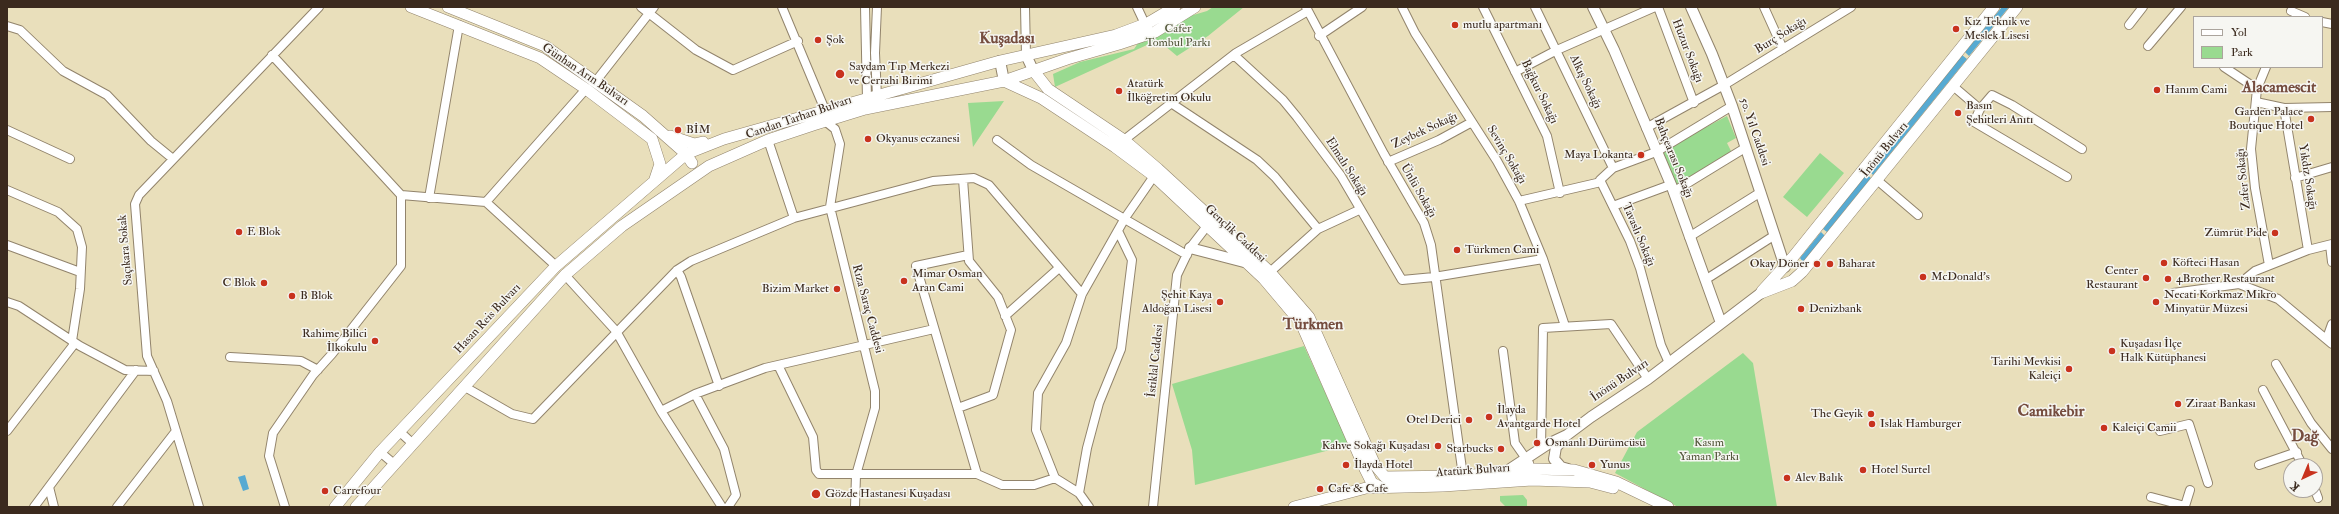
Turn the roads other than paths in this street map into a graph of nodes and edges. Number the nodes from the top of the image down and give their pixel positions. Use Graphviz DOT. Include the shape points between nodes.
graph roads {
  1 [pos="319,7"];
  2 [pos="411,7"];
  3 [pos="448,7"];
  4 [pos="782,7"];
  5 [pos="865,7"];
  6 [pos="877,7"];
  7 [pos="1025,7"];
  8 [pos="1137,7"];
  9 [pos="1175,7"];
  10 [pos="1194,7"];
  11 [pos="1362,7"];
  12 [pos="1402,7"];
  13 [pos="1484,7"];
  14 [pos="1535,7"];
  15 [pos="1592,7"];
  16 [pos="1656,7"];
  17 [pos="1691,7"];
  18 [pos="1764,7"];
  19 [pos="1851,7"];
  20 [pos="1994,7"];
  21 [pos="2017,7"];
  22 [pos="2143,7"];
  23 [pos="2181,7"];
  24 [pos="461,9"];
  25 [pos="648,9"];
  26 [pos="1307,9"];
  27 [pos="2290,12"];
  28 [pos="2302,16"];
  29 [pos="1145,24"];
  30 [pos="2129,25"];
  31 [pos="7,26"];
  32 [pos="459,26"];
  33 [pos="1604,30"];
  34 [pos="1319,36"];
  35 [pos="798,41"];
  36 [pos="2148,46"];
  37 [pos="1782,49"];
  38 [pos="1557,50"];
  39 [pos="1026,54"];
  40 [pos="272,55"];
  41 [pos="1234,55"];
  42 [pos="1000,61"];
  43 [pos="2226,68"];
  44 [pos="2266,68"];
  45 [pos="1033,70"];
  46 [pos="1515,72"];
  47 [pos="596,81"];
  48 [pos="1004,81"];
  49 [pos="1724,85"];
  50 [pos="1953,86"];
  51 [pos="586,89"];
  52 [pos="2257,89"];
  53 [pos="872,97"];
  54 [pos="2256,102"];
  55 [pos="1171,103"];
  56 [pos="1694,103"];
  57 [pos="1732,106"];
  58 [pos="2332,107"];
  59 [pos="2284,108"];
  60 [pos="1980,109"];
  61 [pos="825,116"];
  62 [pos="1472,122"];
  63 [pos="1646,128"];
  64 [pos="7,130"];
  65 [pos="665,135"];
  66 [pos="652,139"];
  67 [pos="724,139"];
  68 [pos="768,140"];
  69 [pos="997,140"];
  70 [pos="1124,140"];
  71 [pos="1746,148"];
  72 [pos="2082,149"];
  73 [pos="1656,152"];
  74 [pos="70,159"];
  75 [pos="173,159"];
  76 [pos="689,159"];
  77 [pos="1388,162"];
  78 [pos="2332,166"];
  79 [pos="1613,168"];
  80 [pos="672,169"];
  81 [pos="1156,173"];
  82 [pos="2067,177"];
  83 [pos="2295,178"];
  84 [pos="963,179"];
  85 [pos="689,180"];
  86 [pos="1877,180"];
  87 [pos="653,182"];
  88 [pos="1601,182"];
  89 [pos="1672,188"];
  90 [pos="7,190"];
  91 [pos="1761,192"];
  92 [pos="1560,193"];
  93 [pos="402,195"];
  94 [pos="429,198"];
  95 [pos="1519,201"];
  96 [pos="486,202"];
  97 [pos="1613,206"];
  98 [pos="830,207"];
  99 [pos="1359,210"];
  100 [pos="1918,215"];
  101 [pos="794,218"];
  102 [pos="1125,218"];
  103 [pos="1210,222"];
  104 [pos="1318,230"];
  105 [pos="1118,231"];
  106 [pos="1775,235"];
  107 [pos="1689,237"];
  108 [pos="2331,244"];
  109 [pos="7,245"];
  110 [pos="2308,250"];
  111 [pos="1188,252"];
  112 [pos="968,255"];
  113 [pos="1543,259"];
  114 [pos="1244,262"];
  115 [pos="2332,262"];
  116 [pos="556,266"];
  117 [pos="2269,266"];
  118 [pos="1785,267"];
  119 [pos="1060,268"];
  120 [pos="677,270"];
  121 [pos="80,272"];
  122 [pos="1270,272"];
  123 [pos="565,275"];
  124 [pos="1434,277"];
  125 [pos="1705,280"];
  126 [pos="2239,284"];
  127 [pos="1761,293"];
  128 [pos="2173,293"];
  129 [pos="1082,294"];
  130 [pos="7,302"];
  131 [pos="1005,316"];
  132 [pos="1721,323"];
  133 [pos="2332,324"];
  134 [pos="1565,326"];
  135 [pos="934,329"];
  136 [pos="616,331"];
  137 [pos="2329,341"];
  138 [pos="73,342"];
  139 [pos="865,346"];
  140 [pos="1502,351"];
  141 [pos="230,357"];
  142 [pos="1669,363"];
  143 [pos="2276,364"];
  144 [pos="778,365"];
  145 [pos="136,370"];
  146 [pos="318,370"];
  147 [pos="154,371"];
  148 [pos="1648,380"];
  149 [pos="719,386"];
  150 [pos="465,387"];
  151 [pos="2263,390"];
  152 [pos="695,394"];
  153 [pos="958,408"];
  154 [pos="661,411"];
  155 [pos="7,431"];
  156 [pos="176,431"];
  157 [pos="2160,431"];
  158 [pos="400,432"];
  159 [pos="1568,435"];
  160 [pos="412,442"];
  161 [pos="1541,448"];
  162 [pos="2332,449"];
  163 [pos="380,452"];
  164 [pos="2297,452"];
  165 [pos="1526,458"];
  166 [pos="2300,458"];
  167 [pos="393,463"];
  168 [pos="2259,464"];
  169 [pos="1377,468"];
  170 [pos="1574,470"];
  171 [pos="1507,471"];
  172 [pos="977,474"];
  173 [pos="856,475"];
  174 [pos="1532,475"];
  175 [pos="1463,476"];
  176 [pos="1055,478"];
  177 [pos="1489,483"];
  178 [pos="2208,483"];
  179 [pos="1372,484"];
  180 [pos="49,487"];
  181 [pos="2190,490"];
  182 [pos="1079,493"];
  183 [pos="2151,497"];
  184 [pos="34,507"];
  185 [pos="54,507"];
  186 [pos="117,507"];
  187 [pos="199,507"];
  188 [pos="285,507"];
  189 [pos="334,507"];
  190 [pos="356,507"];
  191 [pos="722,507"];
  192 [pos="728,507"];
  193 [pos="855,507"];
  194 [pos="1088,507"];
  195 [pos="1153,507"];
  196 [pos="1294,507"];
  197 [pos="1651,507"];
  198 [pos="1668,507"];
  199 [pos="2186,507"];
  1 -- 40 [label="street, Saçıkara Sokak"];
  2 -- 32 [label="main road, Günhan Arın Bulvarı"];
  3 -- 24 [label="main road, Günhan Arın Bulvarı"];
  4 -- 35 [label="street, Rıza Saraç Caddesi"];
  5 -- 53 [label="street"];
  6 -- 53 [label="street"];
  7 -- 39 [label="street"];
  8 -- 29 [label="street"];
  9 -- 29 [label="main road, Candan Tarhan Bulvarı"];
  10 -- 45 [label="main road, Candan Tarhan Bulvarı" via="1155,32"];
  11 -- 34 [label="street"];
  12 -- 62 [label="street, Sevinç Sokağı"];
  13 -- 46 [label="street, Bağkur Sokağı"];
  14 -- 38 [label="street, Alkış Sokağı"];
  15 -- 33 [label="street, Bahçearası Sokağı"];
  16 -- 33 [label="street"];
  16 -- 56 [label="street, Huzur Sokağı"];
  17 -- 49 [label="street, 50. Yıl Caddesi"];
  18 -- 37 [label="street"];
  19 -- 37 [label="street, Burç Sokağı"];
  20 -- 118 [label="main road, İnönü Bulvarı"];
  21 -- 50 [label="main road, İnönü Bulvarı"];
  22 -- 30 [label="street"];
  23 -- 36 [label="street"];
  24 -- 47 [label="main road, Günhan Arın Bulvarı" via="544,46"];
  25 -- 35 [label="street" via="685,42 733,70"];
  25 -- 47 [label="street"];
  26 -- 34 [label="street, Ünlü Sokağı"];
  26 -- 41 [label="street"];
  27 -- 28 [label="street"];
  29 -- 39 [label="main road, Candan Tarhan Bulvarı" via="1116,35"];
  31 -- 75 [label="street" via="20,30 63,71 107,94 151,141"];
  32 -- 51 [label="main road, Günhan Arın Bulvarı" via="540,58"];
  32 -- 94 [label="street"];
  33 -- 38 [label="street"];
  33 -- 63 [label="street, Bahçearası Sokağı"];
  34 -- 77 [label="street, Ünlü Sokağı" via="1350,88"];
  35 -- 61 [label="street, Rıza Saraç Caddesi"];
  37 -- 49 [label="street, Burç Sokağı"];
  38 -- 46 [label="street"];
  38 -- 79 [label="street, Alkış Sokağı"];
  39 -- 42 [label="main road, Candan Tarhan Bulvarı"];
  39 -- 45 [label="street"];
  40 -- 75 [label="street, Saçıkara Sokak"];
  40 -- 93 [label="street"];
  41 -- 55 [label="street"];
  41 -- 99 [label="street, Elmalı Sokağı" via="1283,100 1297,117 1341,176"];
  42 -- 48 [label="street"];
  42 -- 53 [label="main road, Candan Tarhan Bulvarı"];
  43 -- 52 [label="street"];
  44 -- 52 [label="street, Zafer Sokağı"];
  45 -- 48 [label="main road, Candan Tarhan Bulvarı"];
  45 -- 70 [label="main road, Gençlik Caddesi" via="1048,89"];
  46 -- 92 [label="street, Bağkur Sokağı" via="1547,136"];
  47 -- 65 [label="main road, Günhan Arın Bulvarı"];
  48 -- 61 [label="main road, Candan Tarhan Bulvarı"];
  48 -- 81 [label="main road, Gençlik Caddesi" via="1040,98"];
  49 -- 56 [label="street, Burç Sokağı"];
  49 -- 57 [label="street, 50. Yıl Caddesi"];
  50 -- 60 [label="street"];
  50 -- 86 [label="main road, İnönü Bulvarı"];
  51 -- 66 [label="main road, Günhan Arın Bulvarı"];
  51 -- 96 [label="street"];
  52 -- 54 [label="street, Zafer Sokağı"];
  53 -- 61 [label="main road, Candan Tarhan Bulvarı"];
  54 -- 59 [label="street"];
  54 -- 117 [label="street, Zafer Sokağı" via="2251,149"];
  55 -- 70 [label="street"];
  55 -- 104 [label="street" via="1256,160 1275,177"];
  56 -- 63 [label="street, Burç Sokağı"];
  57 -- 71 [label="street, 50. Yıl Caddesi"];
  57 -- 73 [label="street"];
  58 -- 59 [label="street"];
  59 -- 83 [label="street, Yıkdız Sokağı"];
  60 -- 72 [label="street" via="1992,95"];
  60 -- 82 [label="street" via="1974,122"];
  61 -- 67 [label="main road, Candan Tarhan Bulvarı"];
  61 -- 68 [label="main road, Candan Tarhan Bulvarı"];
  61 -- 98 [label="street, Rıza Saraç Caddesi" via="840,144"];
  62 -- 77 [label="street, Zeybek Sokağı" via="1439,140"];
  62 -- 95 [label="street, Sevinç Sokağı"];
  63 -- 73 [label="street, Bahçearası Sokağı"];
  64 -- 74 [label="street"];
  65 -- 67 [label="main road" via="694,144"];
  65 -- 76 [label="main road, Günhan Arın Bulvarı"];
  66 -- 80 [label="main road"];
  66 -- 87 [label="main road" via="660,164"];
  67 -- 76 [label="main road, Candan Tarhan Bulvarı"];
  68 -- 85 [label="main road, Candan Tarhan Bulvarı" via="709,166"];
  68 -- 101 [label="street"];
  69 -- 102 [label="street" via="1031,165"];
  70 -- 81 [label="main road, Gençlik Caddesi"];
  71 -- 89 [label="street"];
  71 -- 91 [label="street, 50. Yıl Caddesi"];
  73 -- 79 [label="street"];
  73 -- 89 [label="street, Bahçearası Sokağı"];
  75 -- 147 [label="street, Saçıkara Sokak" via="139,195 135,204 147,356"];
  76 -- 80 [label="main road, Candan Tarhan Bulvarı"];
  76 -- 85 [label="main road" via="693,170"];
  77 -- 124 [label="street, Ünlü Sokağı" via="1424,223 1431,245"];
  78 -- 83 [label="street"];
  79 -- 88 [label="street" via="1600,180"];
  80 -- 85 [label="main road" via="680,182"];
  80 -- 87 [label="main road, Hasan Reis Bulvarı"];
  81 -- 102 [label="street"];
  81 -- 103 [label="main road, Gençlik Caddesi"];
  83 -- 110 [label="street, Yıkdız Sokağı"];
  84 -- 98 [label="street" via="933,181"];
  84 -- 112 [label="street"];
  84 -- 119 [label="street" via="974,178 989,185"];
  85 -- 123 [label="main road" via="622,226"];
  86 -- 100 [label="street"];
  86 -- 127 [label="main road, İnönü Bulvarı" via="1802,272 1792,281"];
  87 -- 116 [label="main road, Hasan Reis Bulvarı"];
  88 -- 92 [label="street"];
  88 -- 97 [label="street, Tavaslı Sokağı"];
  89 -- 97 [label="street"];
  89 -- 107 [label="street, Bahçearası Sokağı"];
  90 -- 121 [label="street" via="58,212 77,229 82,248"];
  91 -- 106 [label="street, 50. Yıl Caddesi"];
  91 -- 107 [label="street"];
  92 -- 95 [label="street"];
  93 -- 94 [label="street"];
  93 -- 146 [label="street" via="401,266"];
  94 -- 96 [label="street"];
  95 -- 113 [label="street, Sevinç Sokağı"];
  96 -- 116 [label="street"];
  97 -- 142 [label="street, Tavaslı Sokağı" via="1640,268 1661,345"];
  98 -- 101 [label="street"];
  98 -- 139 [label="street, Rıza Saraç Caddesi"];
  99 -- 104 [label="street"];
  99 -- 124 [label="street, Elmalı Sokağı" via="1402,280"];
  101 -- 120 [label="street" via="691,261"];
  102 -- 105 [label="street"];
  102 -- 111 [label="street"];
  103 -- 111 [label="street, İstiklal Caddesi"];
  103 -- 114 [label="main road, Gençlik Caddesi"];
  103 -- 122 [label="main road, Gençlik Caddesi"];
  104 -- 122 [label="street"];
  105 -- 129 [label="street"];
  105 -- 182 [label="street" via="1132,260 1121,349 1099,403"];
  106 -- 118 [label="street, 50. Yıl Caddesi"];
  106 -- 125 [label="street"];
  107 -- 125 [label="street, Bahçearası Sokağı"];
  108 -- 110 [label="street"];
  108 -- 115 [label="street"];
  109 -- 121 [label="street"];
  110 -- 117 [label="street"];
  111 -- 114 [label="street"];
  111 -- 195 [label="street, İstiklal Caddesi" via="1177,275"];
  112 -- 131 [label="street" via="969,261 998,297"];
  112 -- 135 [label="street" via="916,266"];
  113 -- 124 [label="street"];
  113 -- 134 [label="street, Sevinç Sokağı"];
  114 -- 179 [label="main road, Gençlik Caddesi" via="1263,278 1302,323"];
  116 -- 158 [label="main road, Hasan Reis Bulvarı"];
  117 -- 126 [label="street" via="2256,271"];
  118 -- 127 [label="main road, İnönü Bulvarı"];
  119 -- 129 [label="street"];
  119 -- 131 [label="street"];
  120 -- 136 [label="street"];
  120 -- 149 [label="street"];
  121 -- 138 [label="street"];
  122 -- 169 [label="main road, Gençlik Caddesi" via="1309,317"];
  123 -- 136 [label="street"];
  123 -- 150 [label="main road"];
  124 -- 175 [label="street, Ünlü Sokağı"];
  125 -- 132 [label="street, Bahçearası Sokağı"];
  126 -- 128 [label="street"];
  126 -- 137 [label="street" via="2278,299"];
  127 -- 132 [label="street, İnönü Bulvarı"];
  129 -- 176 [label="street" via="1066,343 1038,393 1036,430"];
  130 -- 138 [label="street" via="19,306"];
  131 -- 153 [label="street" via="1011,330 993,395"];
  132 -- 142 [label="street, İnönü Bulvarı"];
  133 -- 137 [label="street"];
  134 -- 148 [label="street" via="1611,324"];
  134 -- 161 [label="street" via="1543,328"];
  135 -- 139 [label="street"];
  135 -- 153 [label="street"];
  136 -- 150 [label="street" via="532,419 512,414"];
  136 -- 154 [label="street"];
  138 -- 145 [label="street" via="125,370"];
  138 -- 155 [label="street"];
  139 -- 144 [label="street"];
  139 -- 173 [label="street, Rıza Saraç Caddesi" via="875,391 874,408"];
  140 -- 165 [label="street" via="1515,443"];
  141 -- 146 [label="street" via="301,361"];
  142 -- 148 [label="street, İnönü Bulvarı"];
  143 -- 162 [label="street" via="2314,427"];
  144 -- 149 [label="street"];
  144 -- 173 [label="street" via="813,437 816,470 819,474"];
  145 -- 147 [label="street"];
  145 -- 180 [label="street"];
  146 -- 188 [label="street" via="273,433 269,456"];
  147 -- 156 [label="street, Saçıkara Sokak"];
  148 -- 159 [label="street, İnönü Bulvarı"];
  149 -- 152 [label="street"];
  150 -- 160 [label="main road"];
  151 -- 164 [label="street"];
  152 -- 154 [label="street"];
  152 -- 192 [label="street" via="724,449 736,495"];
  153 -- 172 [label="street"];
  154 -- 191 [label="street"];
  156 -- 186 [label="street"];
  156 -- 187 [label="street, Saçıkara Sokak"];
  157 -- 178 [label="street" via="2189,424"];
  158 -- 160 [label="street"];
  158 -- 163 [label="main road, Hasan Reis Bulvarı"];
  159 -- 161 [label="street, İnönü Bulvarı"];
  159 -- 170 [label="street" via="1556,447 1554,459 1560,467"];
  160 -- 167 [label="main road"];
  161 -- 165 [label="street, İnönü Bulvarı"];
  163 -- 167 [label="street"];
  163 -- 189 [label="main road, Hasan Reis Bulvarı"];
  164 -- 166 [label="street"];
  164 -- 168 [label="street"];
  165 -- 171 [label="street, İnönü Bulvarı"];
  165 -- 174 [label="street"];
  167 -- 190 [label="main road"];
  169 -- 175 [label="main road, Atatürk Bulvarı" via="1385,476 1391,477"];
  169 -- 179 [label="main road" via="1377,478"];
  170 -- 174 [label="main road, Atatürk Bulvarı"];
  170 -- 198 [label="main road, Atatürk Bulvarı" via="1616,482"];
  171 -- 174 [label="main road, Atatürk Bulvarı"];
  171 -- 175 [label="main road, Atatürk Bulvarı"];
  171 -- 177 [label="street, İnönü Bulvarı"];
  172 -- 173 [label="street"];
  172 -- 176 [label="street" via="1002,485 1034,485"];
  173 -- 193 [label="street, Rıza Saraç Caddesi"];
  174 -- 177 [label="main road, Atatürk Bulvarı"];
  174 -- 197 [label="main road, Atatürk Bulvarı" via="1590,482 1613,488"];
  176 -- 182 [label="street"];
  177 -- 179 [label="main road, Atatürk Bulvarı"];
  179 -- 196 [label="main road, Atatürk Bulvarı"];
  180 -- 184 [label="street"];
  180 -- 185 [label="street"];
  181 -- 199 [label="street"];
  182 -- 194 [label="street"];
  183 -- 199 [label="street"];
}
